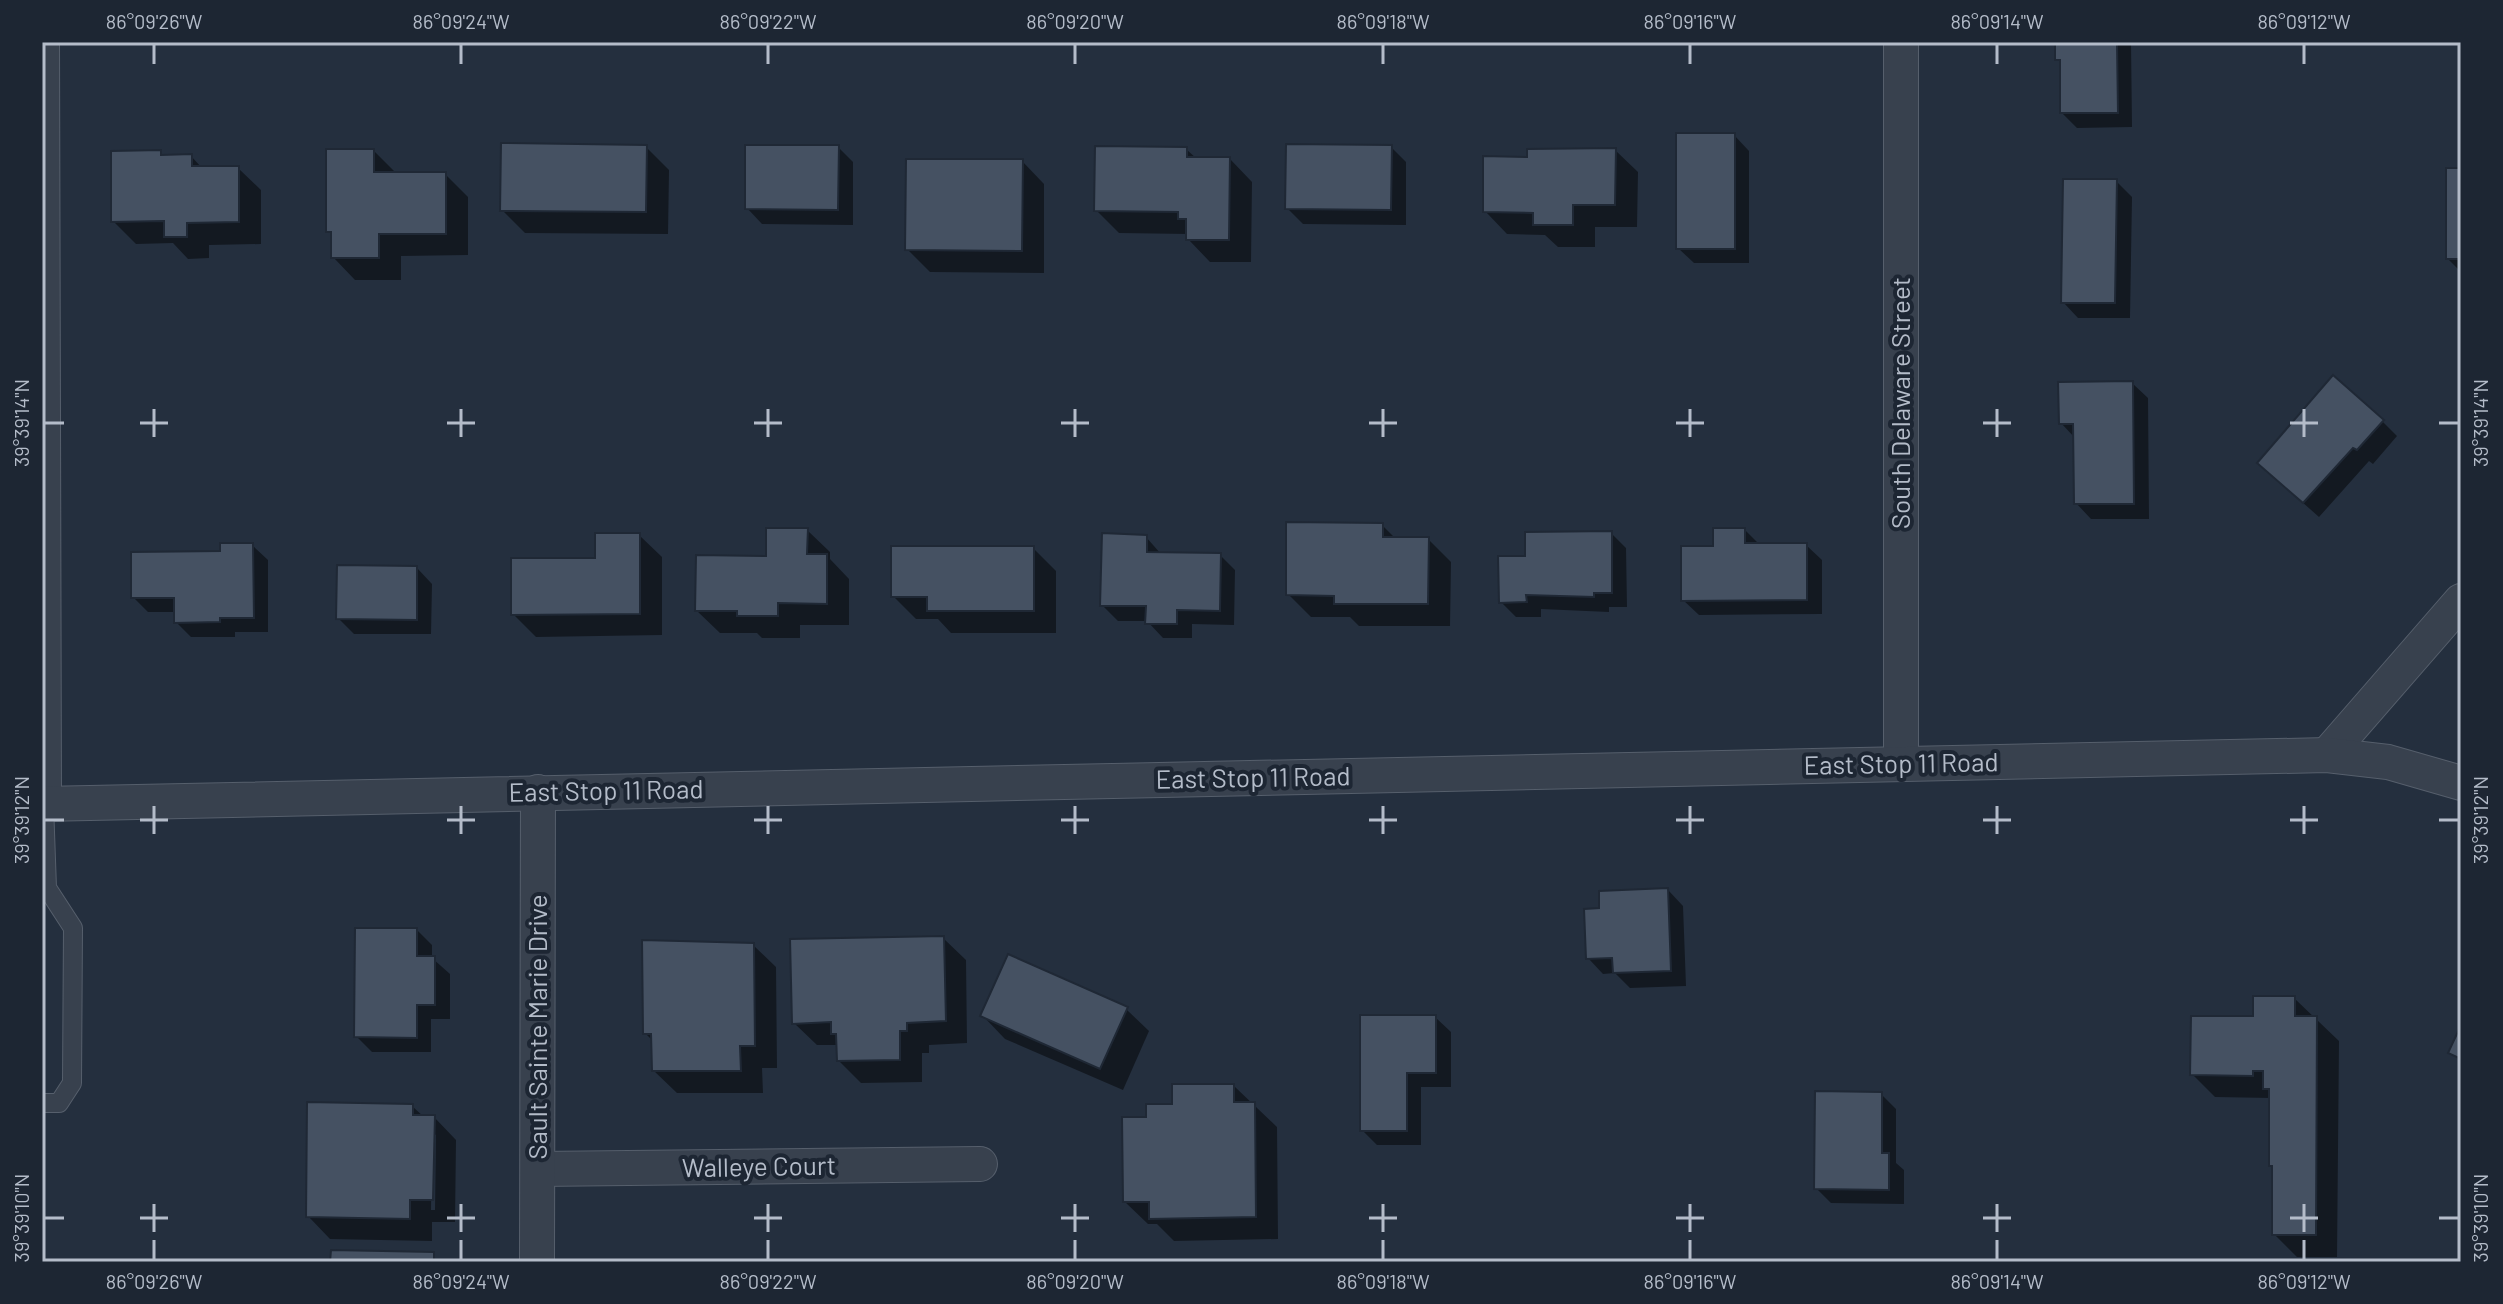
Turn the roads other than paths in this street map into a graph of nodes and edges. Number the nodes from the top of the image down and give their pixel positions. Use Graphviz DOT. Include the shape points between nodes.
graph roads {
  1 [pos="42,42"];
  2 [pos="1901,42"];
  3 [pos="42,64"];
  4 [pos="42,381"];
  5 [pos="2461,601"];
  6 [pos="2327,755"];
  7 [pos="1901,764"];
  8 [pos="2461,783"];
  9 [pos="538,792"];
  10 [pos="43,804"];
  11 [pos="44,888"];
  12 [pos="42,1103"];
  13 [pos="980,1164"];
  14 [pos="538,1169"];
  15 [pos="537,1262"];
  1 -- 3 [label="street"];
  2 -- 7 [label="street, South Delaware Street"];
  3 -- 4 [label="street"];
  4 -- 10 [label="street"];
  5 -- 6 [label="street"];
  6 -- 7 [label="street, East Stop 11 Road"];
  6 -- 8 [label="street, East Stop 11 Road" via="2388,762"];
  7 -- 9 [label="street, East Stop 11 Road"];
  9 -- 10 [label="street, East Stop 11 Road"];
  9 -- 14 [label="street, Sault Sainte Marie Drive"];
  10 -- 11 [label="lane"];
  11 -- 12 [label="lane" via="73,928 72,1083 59,1103"];
  13 -- 14 [label="street, Walleye Court"];
  14 -- 15 [label="street, Sault Sainte Marie Drive"];
}
